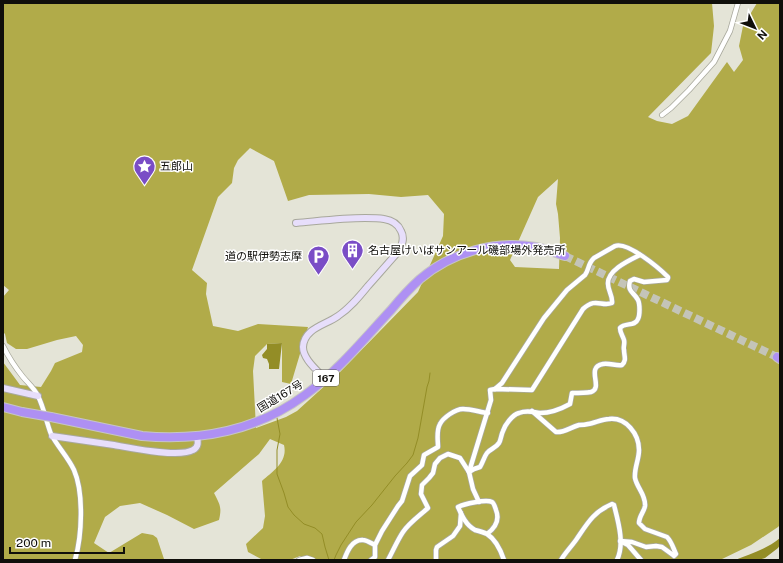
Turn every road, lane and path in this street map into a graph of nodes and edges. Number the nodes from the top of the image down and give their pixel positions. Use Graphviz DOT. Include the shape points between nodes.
graph roads {
  1 [pos="738,3"];
  2 [pos="662,115"];
  3 [pos="296,223"];
  4 [pos="640,255"];
  5 [pos="565,256"];
  6 [pos="3,346"];
  7 [pos="325,379"];
  8 [pos="3,388"];
  9 [pos="495,389"];
  10 [pos="38,396"];
  11 [pos="3,407"];
  12 [pos="531,411"];
  13 [pos="488,413"];
  14 [pos="52,436"];
  15 [pos="197,436"];
  16 [pos="469,472"];
  17 [pos="479,502"];
  18 [pos="461,513"];
  19 [pos="487,534"];
  20 [pos="620,541"];
  21 [pos="375,545"];
  22 [pos="75,560"];
  23 [pos="299,560"];
  24 [pos="313,560"];
  25 [pos="344,560"];
  26 [pos="371,560"];
  27 [pos="388,560"];
  28 [pos="436,560"];
  29 [pos="504,560"];
  30 [pos="561,560"];
  31 [pos="617,560"];
  32 [pos="641,560"];
  1 -- 2 [label="street" via="730,31 714,62"];
  3 -- 7 [label="street" via="378,218 397,224 403,235 398,252 352,305 306,337 304,354"];
  4 -- 9 [label="street" via="618,245 591,260 585,276 567,290 544,318 512,369"];
  4 -- 9 [label="street" via="624,264 608,279 612,303 594,302 580,312 532,390"];
  4 -- 12 [label="street" via="668,278 644,282 634,279 630,281 630,290 639,303 639,318 636,322 622,325 620,328 625,342 624,364 599,365 594,374 595,389 592,392 572,393 570,404 547,412"];
  5 -- 7 [label="highway, 国道167号 / 167" via="538,248 508,245 476,250 448,261 416,283"];
  6 -- 10 [label="street" via="9,359"];
  7 -- 15 [label="highway, 国道167号 / 167" via="282,410 257,422 227,432"];
  8 -- 10 [label="street"];
  9 -- 13 [label="street" via="490,391"];
  10 -- 14 [label="street"];
  11 -- 15 [label="highway, 国道167号 / 167, bridge" via="142,436"];
  12 -- 16 [label="street" via="515,415 506,424 499,443 488,452 480,467"];
  12 -- 20 [label="street" via="556,432 607,419 620,419 633,432 639,451 635,476 645,502 639,523 645,529 667,538 676,554 674,556 662,547 646,547"];
  13 -- 16 [label="street"];
  13 -- 21 [label="street" via="462,409 454,411 439,425 438,447 424,455 422,465 410,476 402,501"];
  14 -- 15 [label="street" via="171,453 195,449"];
  14 -- 22 [label="street" via="71,464 79,486 81,524"];
  16 -- 17 [label="street"];
  16 -- 27 [label="street" via="460,458 448,454 440,458 433,473 422,485 421,494 428,508 403,531"];
  17 -- 18 [label="street" via="458,507"];
  17 -- 19 [label="street" via="490,501 496,508 497,521"];
  18 -- 19 [label="street" via="474,529"];
  18 -- 28 [label="street" via="460,526 453,536 437,547"];
  19 -- 29 [label="street" via="499,548"];
  20 -- 30 [label="street" via="620,529 612,504 601,510 588,523"];
  20 -- 31 [label="street"];
  20 -- 32 [label="street" via="628,545"];
  21 -- 25 [label="street" via="363,540 357,541 348,550"];
  21 -- 26 [label="street" via="375,557"];
  23 -- 24 [label="street"];
}
